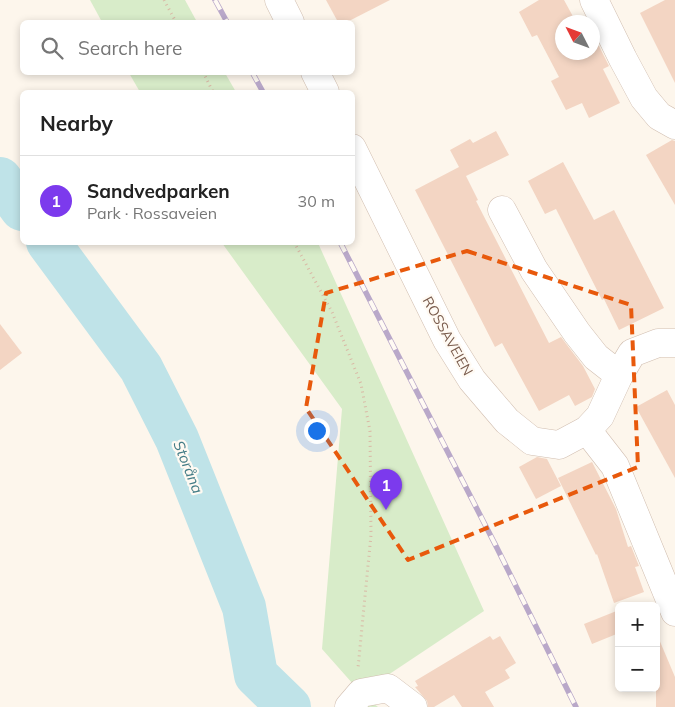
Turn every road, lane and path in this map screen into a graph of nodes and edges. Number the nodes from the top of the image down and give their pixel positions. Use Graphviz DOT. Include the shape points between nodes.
graph roads {
  1 [pos="164,0"];
  2 [pos="279,0"];
  3 [pos="594,0"];
  4 [pos="175,20"];
  5 [pos="289,20"];
  6 [pos="204,75"];
  7 [pos="316,75"];
  8 [pos="212,90"];
  9 [pos="324,90"];
  10 [pos="675,125"];
  11 [pos="355,154"];
  12 [pos="502,210"];
  13 [pos="296,245"];
  14 [pos="675,343"];
  15 [pos="619,375"];
  16 [pos="587,430"];
  17 [pos="675,612"];
  18 [pos="355,700"];
  19 [pos="413,707"];
  1 -- 4 [label="path"];
  2 -- 5 [label="street"];
  3 -- 10 [label="street" via="644,98 659,116"];
  6 -- 8 [label="path"];
  7 -- 9 [label="street"];
  11 -- 16 [label="street, ROSSAVEIEN" via="447,340 472,380 507,421 532,440 559,445"];
  12 -- 15 [label="street" via="534,270 577,333 596,357"];
  13 -- 18 [label="path" via="332,312 360,384 370,431 371,535"];
  14 -- 15 [label="street, ROSSAVEIEN" via="658,342 632,353"];
  15 -- 16 [label="street, ROSSAVEIEN" via="600,416"];
  16 -- 17 [label="street" via="615,466"];
  18 -- 19 [label="street" via="388,688"];
}
